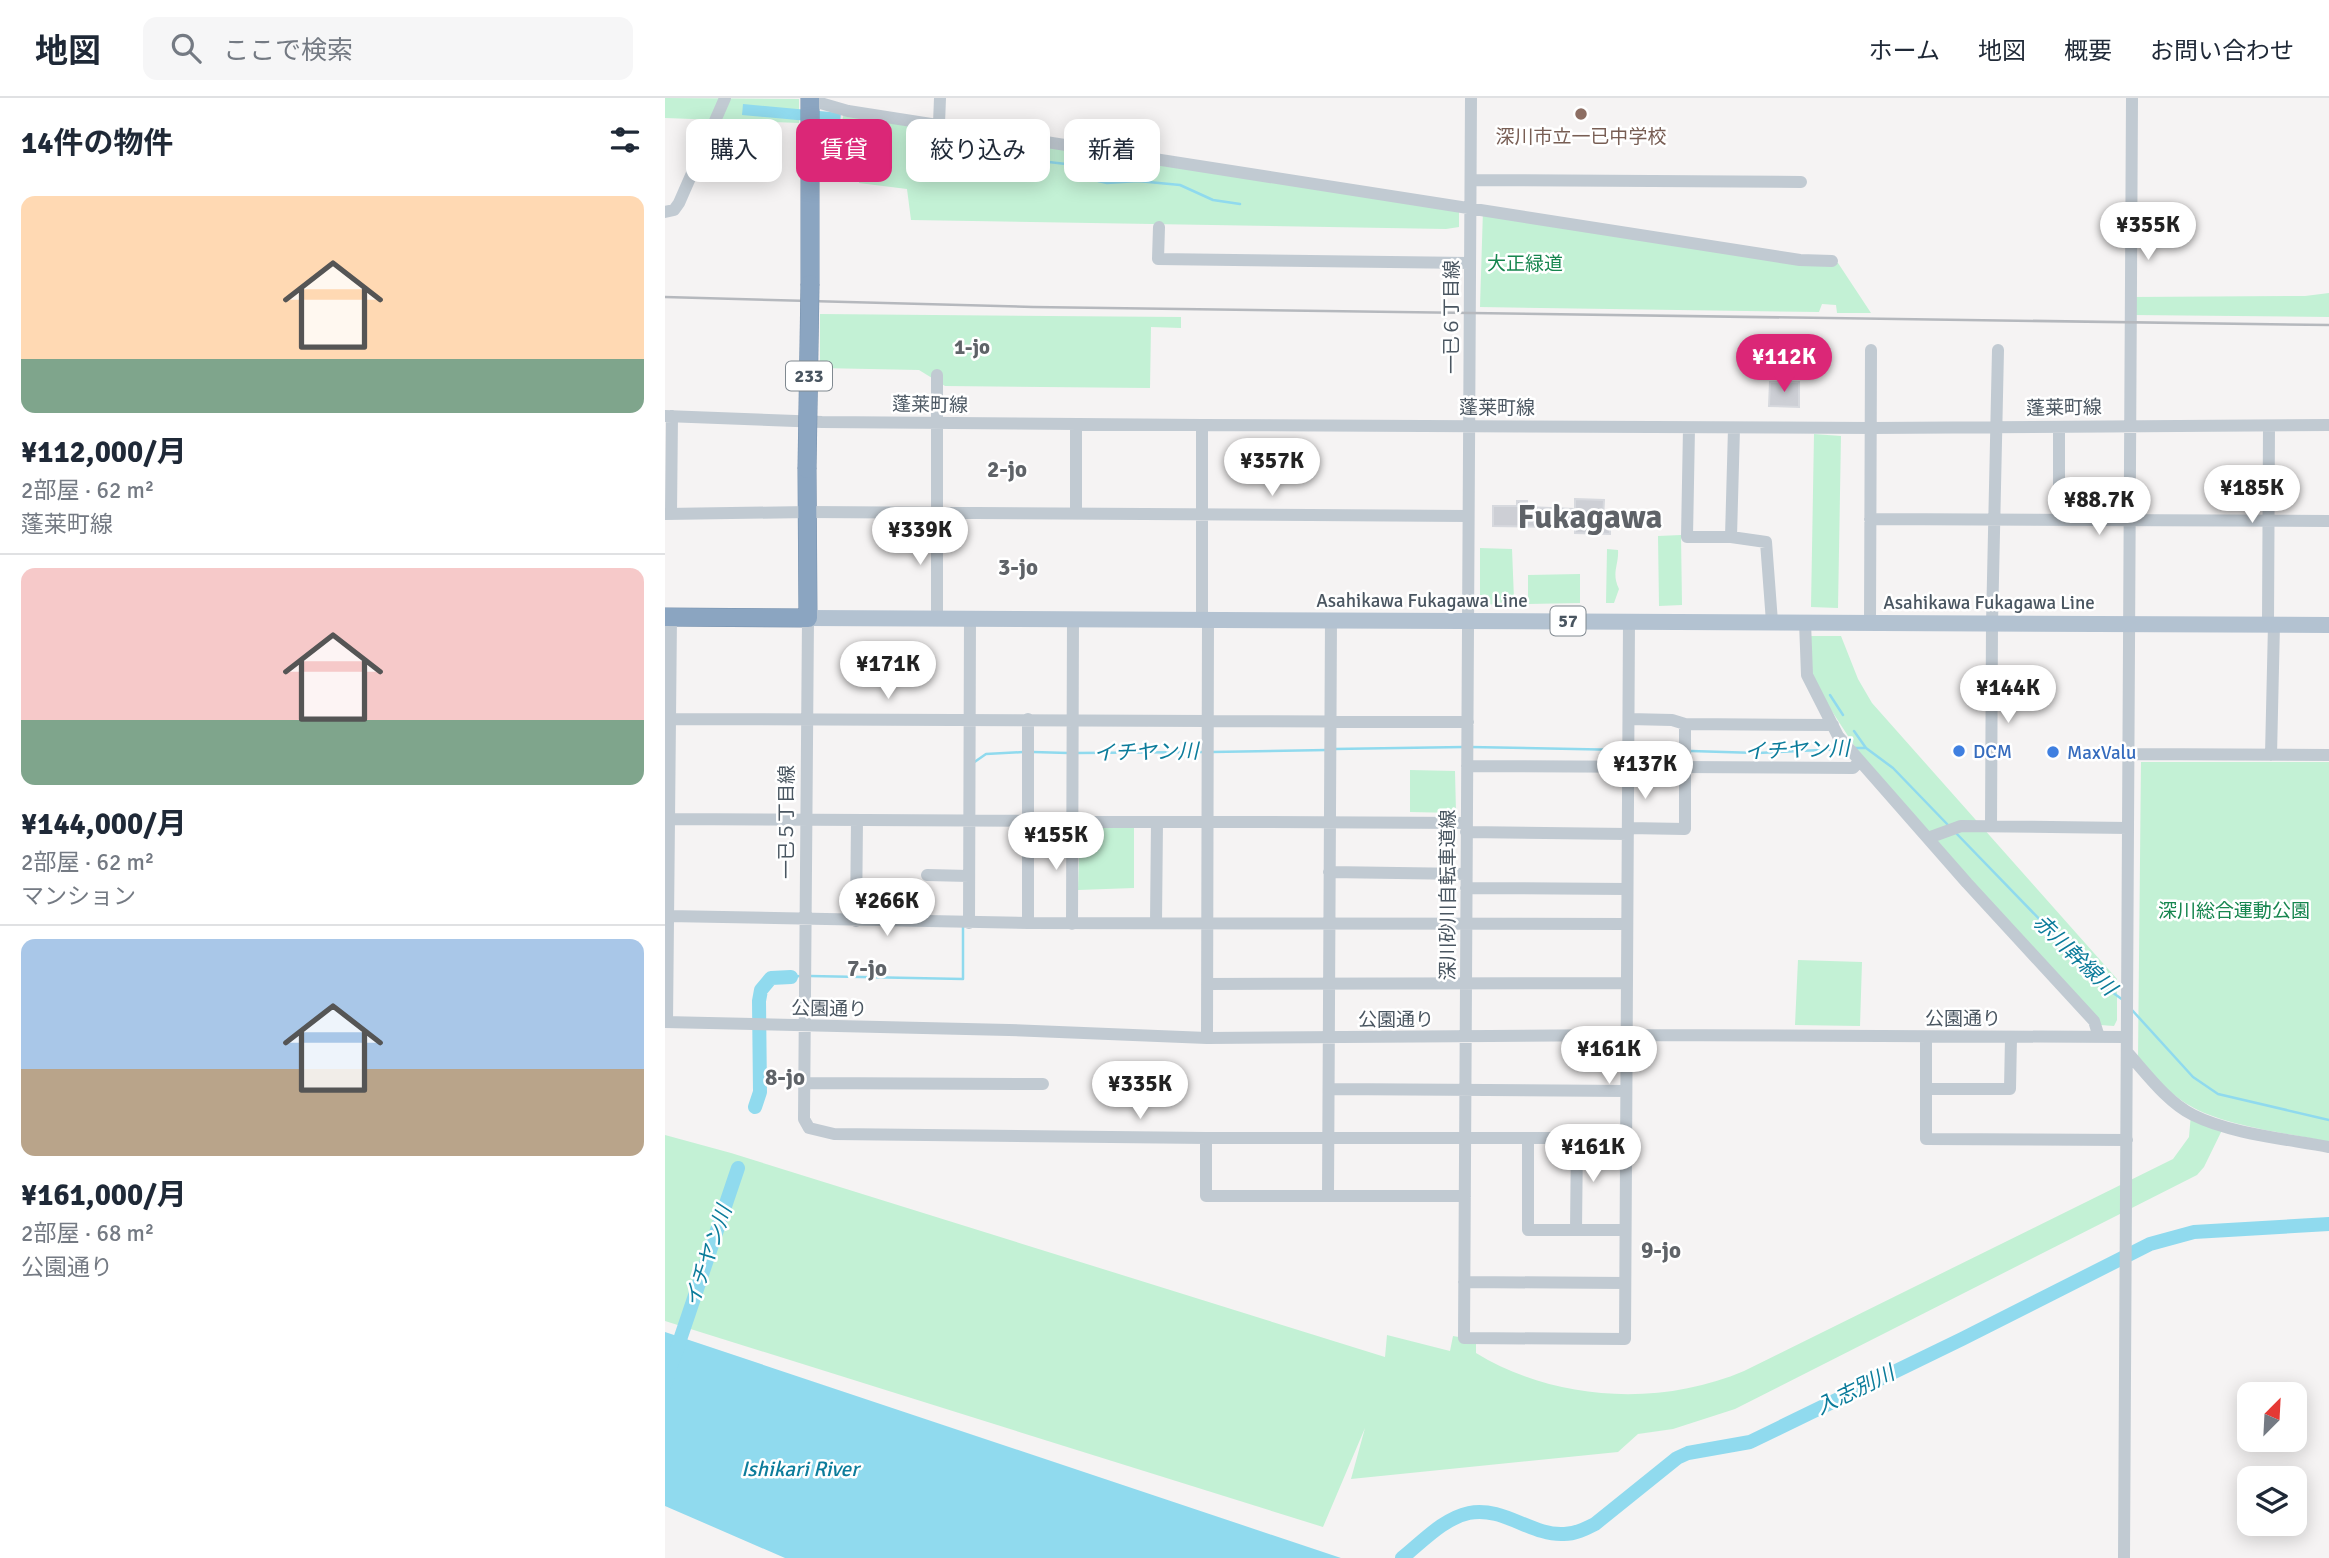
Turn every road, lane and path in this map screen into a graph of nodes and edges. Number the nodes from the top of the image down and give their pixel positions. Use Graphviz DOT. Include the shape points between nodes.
graph roads {
  1 [pos="725,98"];
  2 [pos="940,98"];
  3 [pos="1471,98"];
  4 [pos="2132,98"];
  5 [pos="810,107"];
  6 [pos="906,119"];
  7 [pos="939,119"];
  8 [pos="1050,141"];
  9 [pos="1471,180"];
  10 [pos="1801,182"];
  11 [pos="1472,207"];
  12 [pos="665,212"];
  13 [pos="1159,227"];
  14 [pos="1832,261"];
  15 [pos="1470,263"];
  16 [pos="1871,350"];
  17 [pos="1998,351"];
  18 [pos="937,375"];
  19 [pos="669,416"];
  20 [pos="937,424"];
  21 [pos="1076,424"];
  22 [pos="1202,425"];
  23 [pos="2131,425"];
  24 [pos="2329,425"];
  25 [pos="1469,426"];
  26 [pos="2059,426"];
  27 [pos="2269,426"];
  28 [pos="1689,428"];
  29 [pos="1734,428"];
  30 [pos="1872,428"];
  31 [pos="1994,428"];
  32 [pos="808,512"];
  33 [pos="668,514"];
  34 [pos="936,514"];
  35 [pos="1076,514"];
  36 [pos="1203,515"];
  37 [pos="1468,516"];
  38 [pos="1870,519"];
  39 [pos="1993,520"];
  40 [pos="2059,520"];
  41 [pos="2130,520"];
  42 [pos="2268,521"];
  43 [pos="2329,521"];
  44 [pos="1731,537"];
  45 [pos="668,617"];
  46 [pos="808,618"];
  47 [pos="969,618"];
  48 [pos="937,619"];
  49 [pos="1073,619"];
  50 [pos="1205,620"];
  51 [pos="1331,620"];
  52 [pos="1468,621"];
  53 [pos="1629,621"];
  54 [pos="1772,622"];
  55 [pos="1805,622"];
  56 [pos="1870,622"];
  57 [pos="1992,624"];
  58 [pos="2129,624"];
  59 [pos="2271,624"];
  60 [pos="2329,625"];
  61 [pos="806,717"];
  62 [pos="667,719"];
  63 [pos="969,719"];
  64 [pos="1028,719"];
  65 [pos="1629,719"];
  66 [pos="1073,720"];
  67 [pos="1209,720"];
  68 [pos="1331,721"];
  69 [pos="1468,722"];
  70 [pos="1685,724"];
  71 [pos="1833,725"];
  72 [pos="2129,754"];
  73 [pos="2271,755"];
  74 [pos="2329,755"];
  75 [pos="1859,762"];
  76 [pos="1467,766"];
  77 [pos="1685,766"];
  78 [pos="1630,767"];
  79 [pos="667,819"];
  80 [pos="806,820"];
  81 [pos="857,820"];
  82 [pos="969,820"];
  83 [pos="1028,821"];
  84 [pos="1072,821"];
  85 [pos="1207,821"];
  86 [pos="1157,822"];
  87 [pos="1329,822"];
  88 [pos="1991,826"];
  89 [pos="1466,828"];
  90 [pos="2128,828"];
  91 [pos="1628,831"];
  92 [pos="1927,838"];
  93 [pos="1329,872"];
  94 [pos="1466,874"];
  95 [pos="927,875"];
  96 [pos="969,876"];
  97 [pos="1466,888"];
  98 [pos="1627,889"];
  99 [pos="667,913"];
  100 [pos="805,918"];
  101 [pos="856,921"];
  102 [pos="1156,922"];
  103 [pos="969,923"];
  104 [pos="1028,923"];
  105 [pos="1072,923"];
  106 [pos="1207,923"];
  107 [pos="1328,923"];
  108 [pos="1466,923"];
  109 [pos="1627,924"];
  110 [pos="1626,983"];
  111 [pos="1207,984"];
  112 [pos="1465,984"];
  113 [pos="1329,985"];
  114 [pos="666,1022"];
  115 [pos="805,1027"];
  116 [pos="1626,1035"];
  117 [pos="1926,1037"];
  118 [pos="2011,1037"];
  119 [pos="2099,1037"];
  120 [pos="2126,1037"];
  121 [pos="1207,1038"];
  122 [pos="1466,1038"];
  123 [pos="1329,1039"];
  124 [pos="2127,1052"];
  125 [pos="804,1083"];
  126 [pos="1043,1084"];
  127 [pos="1329,1089"];
  128 [pos="1926,1089"];
  129 [pos="1465,1090"];
  130 [pos="1626,1091"];
  131 [pos="1206,1138"];
  132 [pos="1328,1138"];
  133 [pos="1528,1138"];
  134 [pos="1577,1138"];
  135 [pos="1626,1138"];
  136 [pos="1466,1139"];
  137 [pos="2127,1140"];
  138 [pos="2329,1147"];
  139 [pos="1328,1196"];
  140 [pos="1465,1196"];
  141 [pos="1576,1230"];
  142 [pos="1625,1230"];
  143 [pos="1464,1282"];
  144 [pos="1625,1283"];
  145 [pos="2124,1558"];
  1 -- 12 [label="street" via="679,203 674,211"];
  2 -- 7 [label="street"];
  3 -- 9 [label="street, 一已６丁目線"];
  4 -- 23 [label="street"];
  5 -- 6 [label="street"];
  5 -- 32 [label="highway, 233, bridge"];
  8 -- 11 [label="street"];
  9 -- 10 [label="street"];
  9 -- 11 [label="street, 一已６丁目線"];
  11 -- 14 [label="street" via="1800,260"];
  11 -- 15 [label="street, 一已６丁目線"];
  13 -- 15 [label="street" via="1159,259"];
  15 -- 25 [label="street, 一已６丁目線"];
  16 -- 30 [label="street"];
  17 -- 31 [label="street"];
  18 -- 20 [label="street"];
  19 -- 20 [label="street, 蓬莱町線"];
  19 -- 33 [label="street"];
  20 -- 21 [label="street, 蓬莱町線"];
  20 -- 34 [label="street"];
  21 -- 22 [label="street, 蓬莱町線"];
  21 -- 35 [label="street"];
  22 -- 25 [label="street, 蓬莱町線"];
  22 -- 36 [label="street"];
  23 -- 26 [label="street, 蓬莱町線"];
  23 -- 27 [label="street, 蓬莱町線"];
  23 -- 41 [label="street"];
  24 -- 27 [label="street, 蓬莱町線"];
  25 -- 28 [label="street, 蓬莱町線"];
  25 -- 37 [label="street, 一已６丁目線"];
  26 -- 31 [label="street, 蓬莱町線"];
  26 -- 40 [label="street"];
  27 -- 42 [label="street"];
  28 -- 29 [label="street, 蓬莱町線"];
  28 -- 44 [label="street" via="1687,537"];
  29 -- 30 [label="street, 蓬莱町線"];
  29 -- 44 [label="street"];
  30 -- 31 [label="street, 蓬莱町線"];
  30 -- 38 [label="street"];
  31 -- 39 [label="street"];
  32 -- 33 [label="street"];
  32 -- 34 [label="street"];
  32 -- 46 [label="highway, 233"];
  34 -- 35 [label="street"];
  34 -- 48 [label="street"];
  35 -- 36 [label="street"];
  36 -- 37 [label="street"];
  36 -- 50 [label="street"];
  37 -- 52 [label="street, 一已６丁目線"];
  38 -- 39 [label="street"];
  38 -- 56 [label="street"];
  39 -- 40 [label="street"];
  39 -- 57 [label="street"];
  40 -- 41 [label="street"];
  41 -- 42 [label="street"];
  41 -- 58 [label="street"];
  42 -- 43 [label="street"];
  42 -- 59 [label="street"];
  44 -- 54 [label="street" via="1766,542"];
  45 -- 46 [label="highway"];
  45 -- 62 [label="street"];
  46 -- 48 [label="main road, Asahikawa Fukagawa Line / 57"];
  46 -- 61 [label="street, 一已５丁目線"];
  47 -- 48 [label="main road, Asahikawa Fukagawa Line / 57"];
  47 -- 49 [label="main road, Asahikawa Fukagawa Line / 57"];
  47 -- 63 [label="street"];
  49 -- 50 [label="main road, Asahikawa Fukagawa Line / 57"];
  49 -- 66 [label="street"];
  50 -- 51 [label="main road, Asahikawa Fukagawa Line / 57"];
  50 -- 67 [label="street"];
  51 -- 52 [label="main road, Asahikawa Fukagawa Line / 57"];
  51 -- 68 [label="street"];
  52 -- 53 [label="main road, Asahikawa Fukagawa Line / 57"];
  52 -- 69 [label="street, 深川砂川自転車道線"];
  53 -- 54 [label="main road, Asahikawa Fukagawa Line / 57"];
  53 -- 65 [label="street"];
  54 -- 55 [label="main road, Asahikawa Fukagawa Line / 57"];
  55 -- 56 [label="main road, Asahikawa Fukagawa Line / 57"];
  55 -- 71 [label="street" via="1807,675"];
  56 -- 57 [label="main road, Asahikawa Fukagawa Line / 57"];
  57 -- 58 [label="main road, Asahikawa Fukagawa Line / 57"];
  57 -- 88 [label="street"];
  58 -- 59 [label="main road, Asahikawa Fukagawa Line / 57"];
  58 -- 72 [label="street"];
  59 -- 60 [label="main road, Asahikawa Fukagawa Line / 57"];
  59 -- 73 [label="street"];
  61 -- 62 [label="street"];
  61 -- 63 [label="street"];
  61 -- 80 [label="street, 一已５丁目線"];
  62 -- 79 [label="street"];
  63 -- 64 [label="street"];
  63 -- 82 [label="street"];
  64 -- 66 [label="street"];
  64 -- 83 [label="street"];
  65 -- 70 [label="street"];
  65 -- 78 [label="street"];
  66 -- 67 [label="street"];
  66 -- 84 [label="street"];
  67 -- 68 [label="street"];
  67 -- 85 [label="street"];
  68 -- 69 [label="street"];
  68 -- 87 [label="street"];
  69 -- 76 [label="street, 深川砂川自転車道線"];
  70 -- 71 [label="street"];
  70 -- 77 [label="street"];
  71 -- 75 [label="street"];
  72 -- 73 [label="street"];
  72 -- 90 [label="street"];
  73 -- 74 [label="street"];
  75 -- 77 [label="street" via="1853,768"];
  75 -- 92 [label="street"];
  76 -- 78 [label="street"];
  76 -- 89 [label="street, 深川砂川自転車道線"];
  77 -- 78 [label="street"];
  77 -- 91 [label="street" via="1685,829"];
  78 -- 91 [label="street"];
  79 -- 80 [label="street"];
  79 -- 99 [label="street"];
  80 -- 81 [label="street"];
  80 -- 100 [label="street, 一已５丁目線"];
  81 -- 82 [label="street"];
  81 -- 101 [label="street"];
  82 -- 83 [label="street"];
  82 -- 96 [label="street"];
  83 -- 84 [label="street"];
  83 -- 104 [label="street"];
  84 -- 86 [label="street"];
  84 -- 105 [label="street"];
  85 -- 86 [label="street"];
  85 -- 87 [label="street"];
  85 -- 106 [label="street"];
  86 -- 102 [label="street"];
  87 -- 89 [label="street"];
  87 -- 93 [label="street"];
  88 -- 90 [label="street"];
  88 -- 92 [label="street" via="1961,826"];
  89 -- 91 [label="street"];
  89 -- 94 [label="street, 深川砂川自転車道線"];
  90 -- 120 [label="street"];
  91 -- 98 [label="street"];
  92 -- 119 [label="street" via="2094,1021"];
  93 -- 94 [label="street"];
  93 -- 107 [label="street"];
  94 -- 97 [label="street, 深川砂川自転車道線"];
  95 -- 96 [label="street"];
  96 -- 103 [label="street"];
  97 -- 98 [label="street"];
  97 -- 108 [label="street, 深川砂川自転車道線"];
  98 -- 109 [label="street"];
  99 -- 100 [label="street"];
  99 -- 114 [label="street"];
  100 -- 101 [label="street"];
  100 -- 115 [label="street, 一已５丁目線"];
  101 -- 103 [label="street"];
  102 -- 105 [label="street"];
  102 -- 106 [label="street"];
  103 -- 104 [label="street"];
  104 -- 105 [label="street"];
  106 -- 107 [label="street"];
  106 -- 111 [label="street"];
  107 -- 108 [label="street"];
  107 -- 113 [label="street"];
  108 -- 109 [label="street"];
  108 -- 112 [label="street, 深川砂川自転車道線"];
  109 -- 110 [label="street"];
  110 -- 112 [label="street"];
  110 -- 116 [label="street"];
  111 -- 113 [label="street"];
  111 -- 121 [label="street"];
  112 -- 113 [label="street"];
  112 -- 122 [label="street, 深川砂川自転車道線"];
  113 -- 123 [label="street"];
  114 -- 115 [label="street, 公園通り"];
  115 -- 121 [label="street, 公園通り"];
  115 -- 125 [label="street, 一已５丁目線"];
  116 -- 117 [label="street, 公園通り"];
  116 -- 122 [label="street, 公園通り"];
  116 -- 130 [label="street"];
  117 -- 118 [label="street, 公園通り"];
  117 -- 128 [label="street"];
  118 -- 119 [label="street, 公園通り"];
  118 -- 128 [label="street" via="2010,1089"];
  119 -- 120 [label="street, 公園通り"];
  120 -- 124 [label="street"];
  121 -- 123 [label="street, 公園通り"];
  122 -- 123 [label="street, 公園通り"];
  122 -- 129 [label="street, 深川砂川自転車道線"];
  123 -- 127 [label="street"];
  124 -- 137 [label="street"];
  124 -- 138 [label="street" via="2191,1114 2217,1125"];
  125 -- 126 [label="street"];
  125 -- 131 [label="street, 一已５丁目線" via="804,1119 809,1128 834,1134"];
  127 -- 129 [label="street"];
  127 -- 132 [label="street"];
  128 -- 137 [label="street" via="1926,1139"];
  129 -- 130 [label="street"];
  129 -- 136 [label="street, 深川砂川自転車道線"];
  130 -- 135 [label="street"];
  131 -- 132 [label="street"];
  131 -- 139 [label="street" via="1206,1196"];
  132 -- 136 [label="street"];
  132 -- 139 [label="street"];
  133 -- 134 [label="street"];
  133 -- 136 [label="street"];
  133 -- 141 [label="street" via="1528,1230"];
  134 -- 135 [label="street"];
  134 -- 141 [label="street"];
  135 -- 142 [label="street"];
  136 -- 140 [label="street, 深川砂川自転車道線"];
  137 -- 145 [label="street"];
  139 -- 140 [label="street"];
  140 -- 143 [label="street, 深川砂川自転車道線"];
  141 -- 142 [label="street"];
  142 -- 144 [label="street"];
  143 -- 144 [label="street"];
  143 -- 144 [label="street, 深川砂川自転車道線" via="1464,1338 1625,1339"];
}
